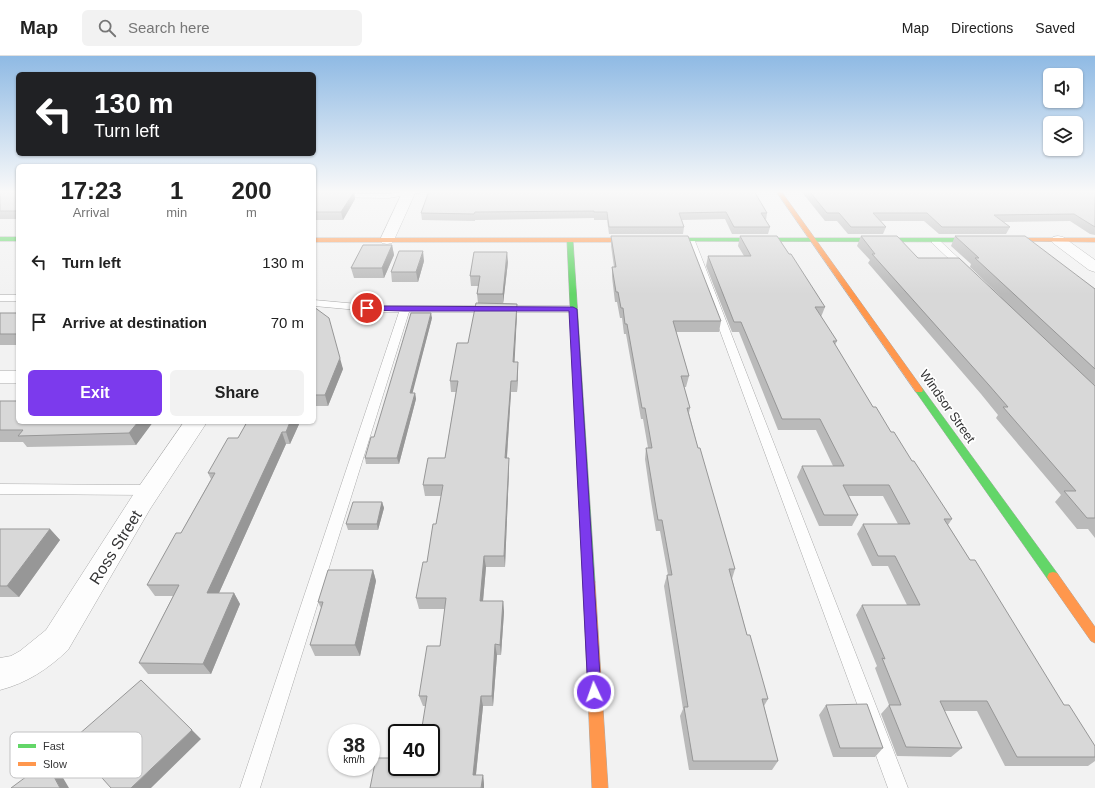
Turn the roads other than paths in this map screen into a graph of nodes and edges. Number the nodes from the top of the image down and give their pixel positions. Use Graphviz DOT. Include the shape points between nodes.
graph roads {
  1 [pos="394,225"];
  2 [pos="803,225"];
  3 [pos="0,239"];
  4 [pos="16,239"];
  5 [pos="316,240"];
  6 [pos="387,240"];
  7 [pos="570,240"];
  8 [pos="814,240"];
  9 [pos="1058,240"];
  10 [pos="1095,240"];
  11 [pos="691,241"];
  12 [pos="935,241"];
  13 [pos="1095,267"];
  14 [pos="974,278"];
  15 [pos="0,298"];
  16 [pos="16,298"];
  17 [pos="316,303"];
  18 [pos="405,309"];
  19 [pos="573,309"];
  20 [pos="0,377"];
  21 [pos="16,377"];
  22 [pos="194,424"];
  23 [pos="0,489"];
  24 [pos="149,490"];
  25 [pos="1095,637"];
  26 [pos="13,669"];
  27 [pos="250,788"];
  28 [pos="600,788"];
  29 [pos="898,788"];
  1 -- 6 [label="street"];
  2 -- 8 [label="street, Windsor Street"];
  3 -- 4 [label="street"];
  5 -- 6 [label="street"];
  6 -- 7 [label="street"];
  7 -- 11 [label="street"];
  7 -- 19 [label="street"];
  8 -- 11 [label="street"];
  8 -- 12 [label="street"];
  8 -- 25 [label="street, Windsor Street"];
  9 -- 10 [label="street"];
  9 -- 12 [label="street"];
  9 -- 13 [label="street"];
  11 -- 29 [label="lane"];
  12 -- 14 [label="lane"];
  15 -- 16 [label="lane"];
  17 -- 18 [label="lane"];
  18 -- 19 [label="lane"];
  18 -- 27 [label="lane"];
  19 -- 28 [label="street"];
  20 -- 21 [label="street"];
  22 -- 24 [label="street, Ross Street"];
  23 -- 24 [label="lane"];
  24 -- 26 [label="street, Ross Street" via="57,640 42,655"];
}
